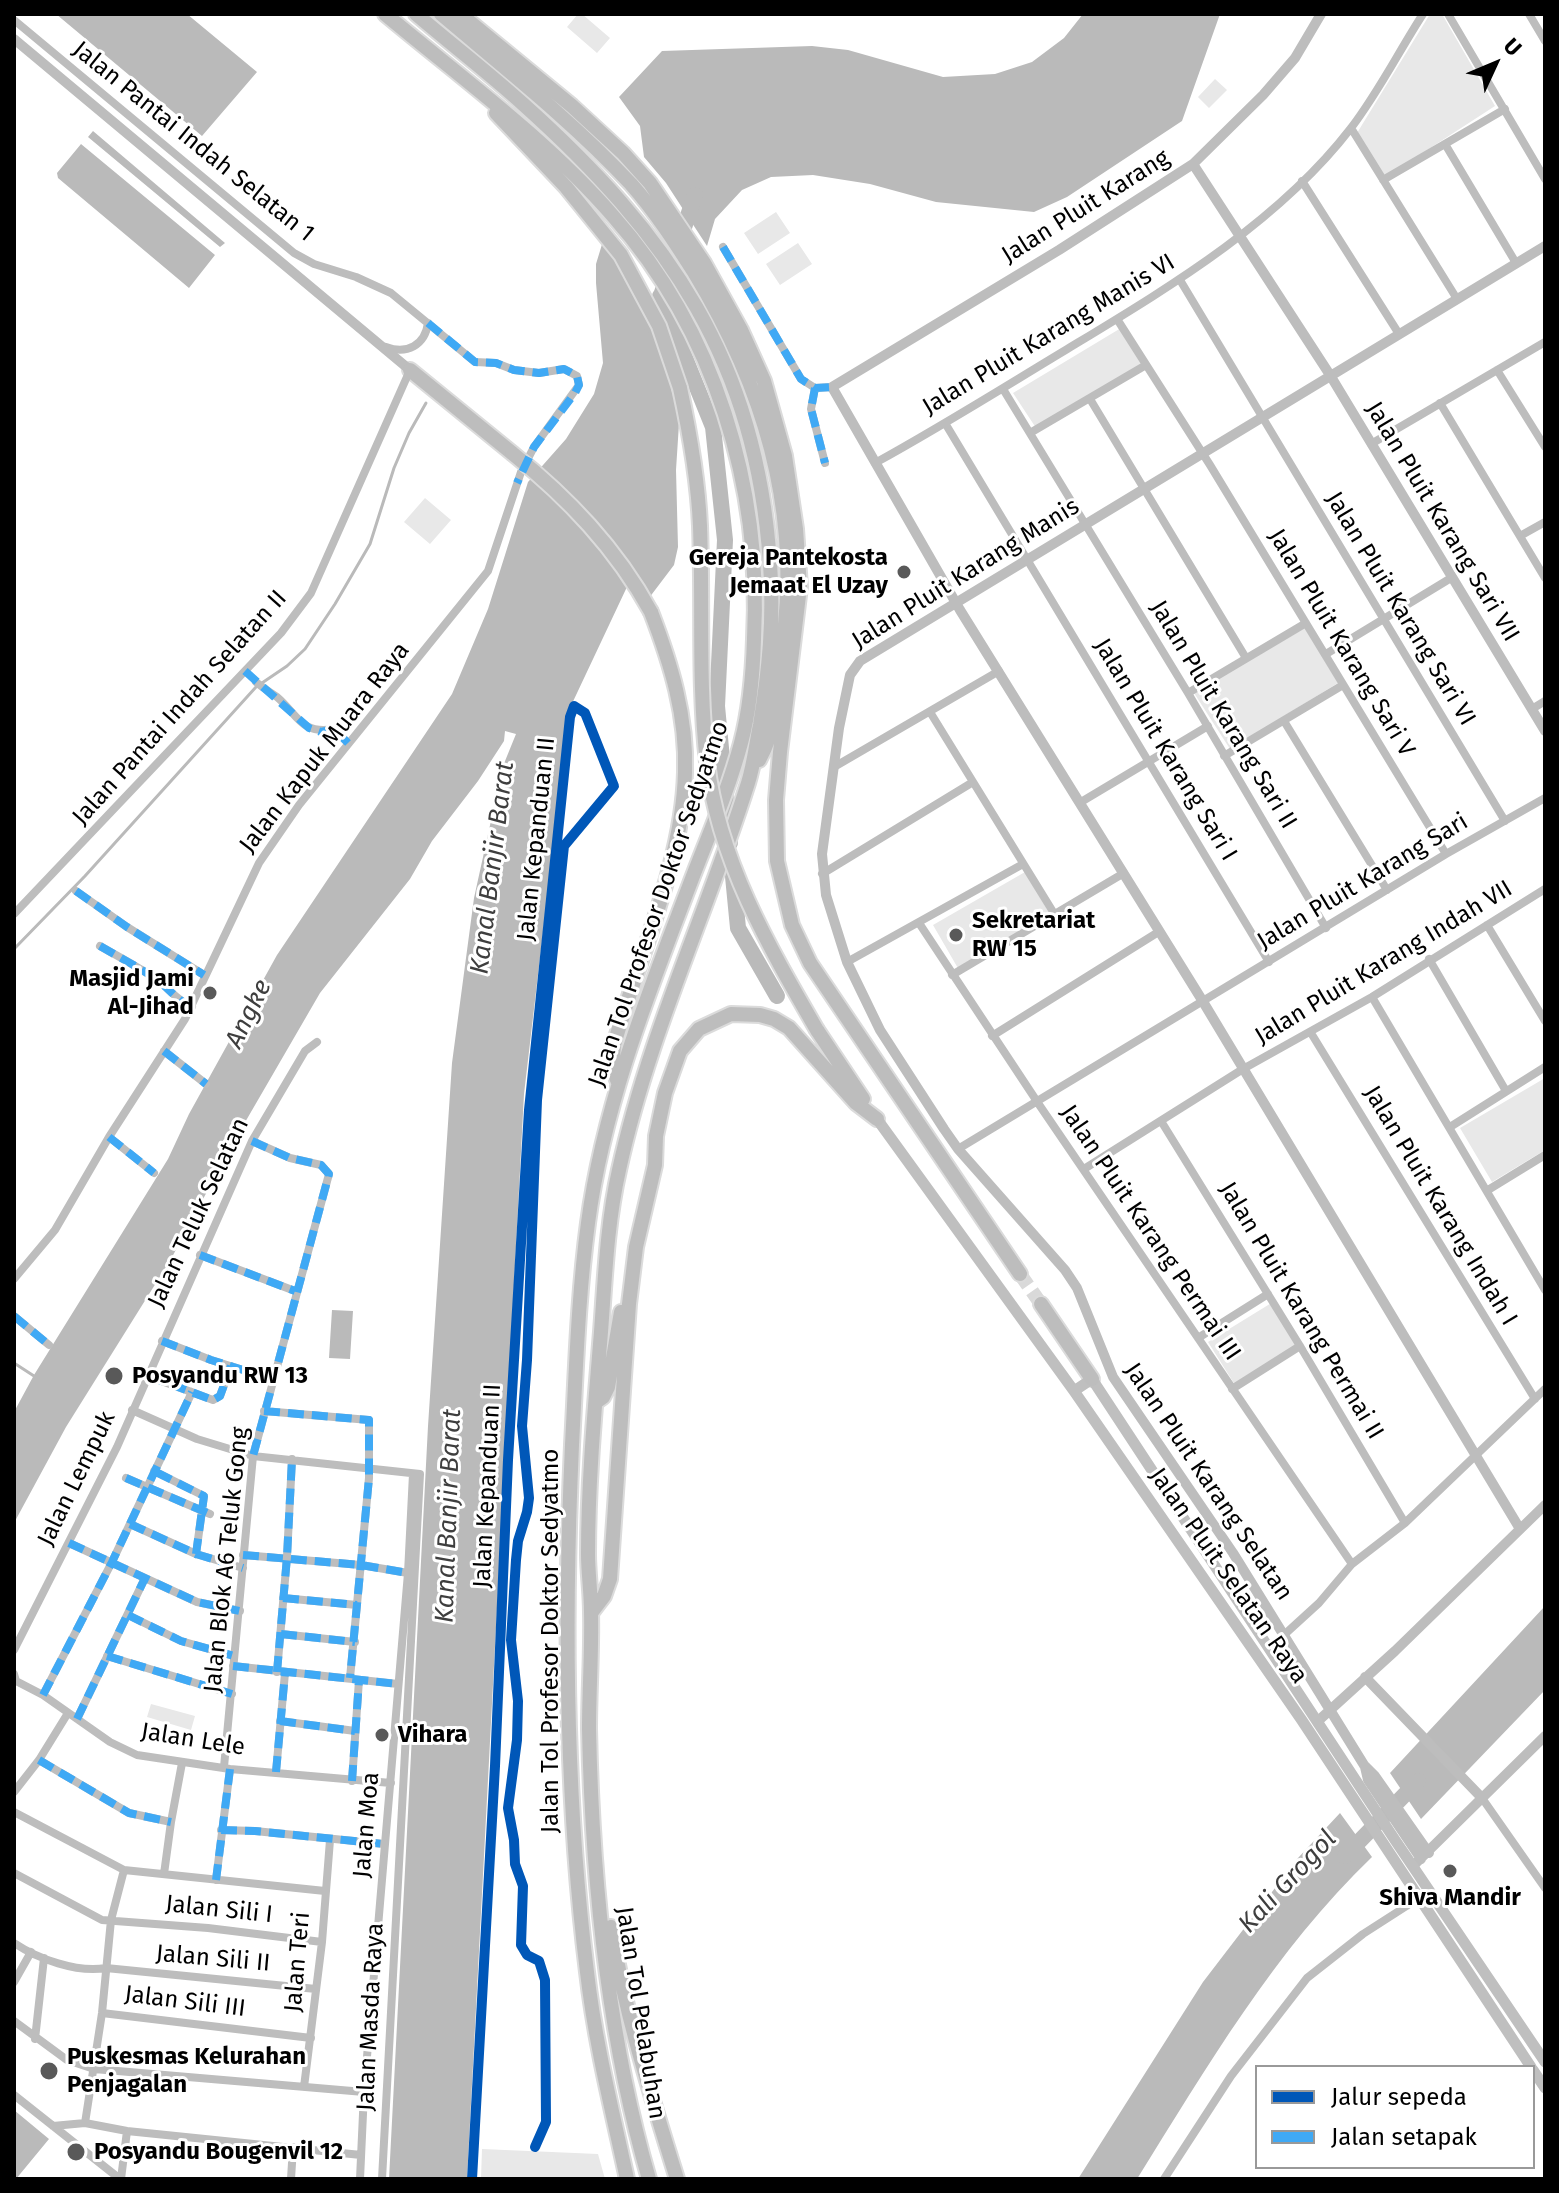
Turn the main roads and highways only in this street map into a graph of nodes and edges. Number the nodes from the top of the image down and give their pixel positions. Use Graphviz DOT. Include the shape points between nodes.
graph roads {
  1 [pos="385,14"];
  2 [pos="416,14"];
  3 [pos="441,14"];
  4 [pos="460,14"];
  5 [pos="572,182"];
  6 [pos="409,374"];
  7 [pos="752,770"];
  8 [pos="618,1082"];
  9 [pos="877,1119"];
  10 [pos="656,1136"];
  11 [pos="1020,1274"];
  12 [pos="1041,1304"];
  13 [pos="1092,1379"];
  14 [pos="1074,1391"];
  15 [pos="595,1403"];
  16 [pos="591,1613"];
  17 [pos="1364,1785"];
  18 [pos="1397,1836"];
  19 [pos="596,1853"];
  20 [pos="1535,2048"];
  21 [pos="1523,2056"];
  22 [pos="1545,2062"];
  23 [pos="1529,2065"];
  24 [pos="675,2173"];
  25 [pos="627,2179"];
  26 [pos="649,2179"];
  1 -- 5 [label="highway" via="486,97 506,125"];
  2 -- 7 [label="highway, Jalan Tol Profesor Doktor Sedyatmo" via="522,103 612,190 680,277 729,370 763,493 773,599 766,690"];
  3 -- 7 [label="highway, Jalan Tol Profesor Doktor Sedyatmo" via="581,134 632,186 700,282 747,372 767,428 787,547 788,594 779,685 767,742"];
  4 -- 11 [label="highway" via="572,106 650,183 704,263 764,381 785,456 800,587 776,829 779,875 792,925 810,963"];
  5 -- 8 [label="highway, Jalan Tol Profesor Doktor Sedyatmo" via="616,219 649,262 714,383 740,467 756,611 742,741"];
  5 -- 9 [label="highway, bridge" via="621,255 659,326 680,388 692,442 700,524 707,765 722,832 773,953"];
  6 -- 8 [label="highway, bridge" via="512,453 601,537 651,612 675,680 685,774 664,887 614,1045 612,1068"];
  7 -- 15 [label="highway, Jalan Tol Profesor Doktor Sedyatmo" via="634,1108 608,1238"];
  8 -- 25 [label="highway, Jalan Tol Profesor Doktor Sedyatmo" via="597,1167 582,1281 568,1537 569,1729 572,1830 587,1976"];
  9 -- 10 [label="highway" via="789,1028 774,1019 731,1014 687,1041 672,1069"];
  9 -- 14 [label="main road, Jalan Pluit Selatan Raya"];
  10 -- 15 [label="highway" via="641,1182 608,1387"];
  10 -- 16 [label="highway" via="629,1304 610,1579"];
  12 -- 13 [label="highway"];
  13 -- 14 [label="main road"];
  13 -- 17 [label="main road, Jalan Pluit Selatan Raya"];
  14 -- 17 [label="main road, Jalan Pluit Selatan Raya"];
  15 -- 16 [label="highway, Jalan Tol Profesor Doktor Sedyatmo" via="588,1534"];
  16 -- 19 [label="highway, Jalan Tol Profesor Doktor Sedyatmo" via="589,1729"];
  17 -- 18 [label="main road, Jalan Pluit Selatan Raya"];
  18 -- 20 [label="main road, Jalan Pluit Selatan Raya" via="1421,1859"];
  18 -- 21 [label="main road, Jalan Pluit Selatan Raya" via="1419,1898"];
  19 -- 24 [label="highway" via="627,2015"];
  19 -- 26 [label="highway, Jalan Tol Pelabuhan" via="607,1973"];
  20 -- 21 [label="main road"];
  20 -- 22 [label="main road, Jalan Pluit Selatan Raya"];
  21 -- 23 [label="main road, Jalan Pluit Selatan Raya"];
}
